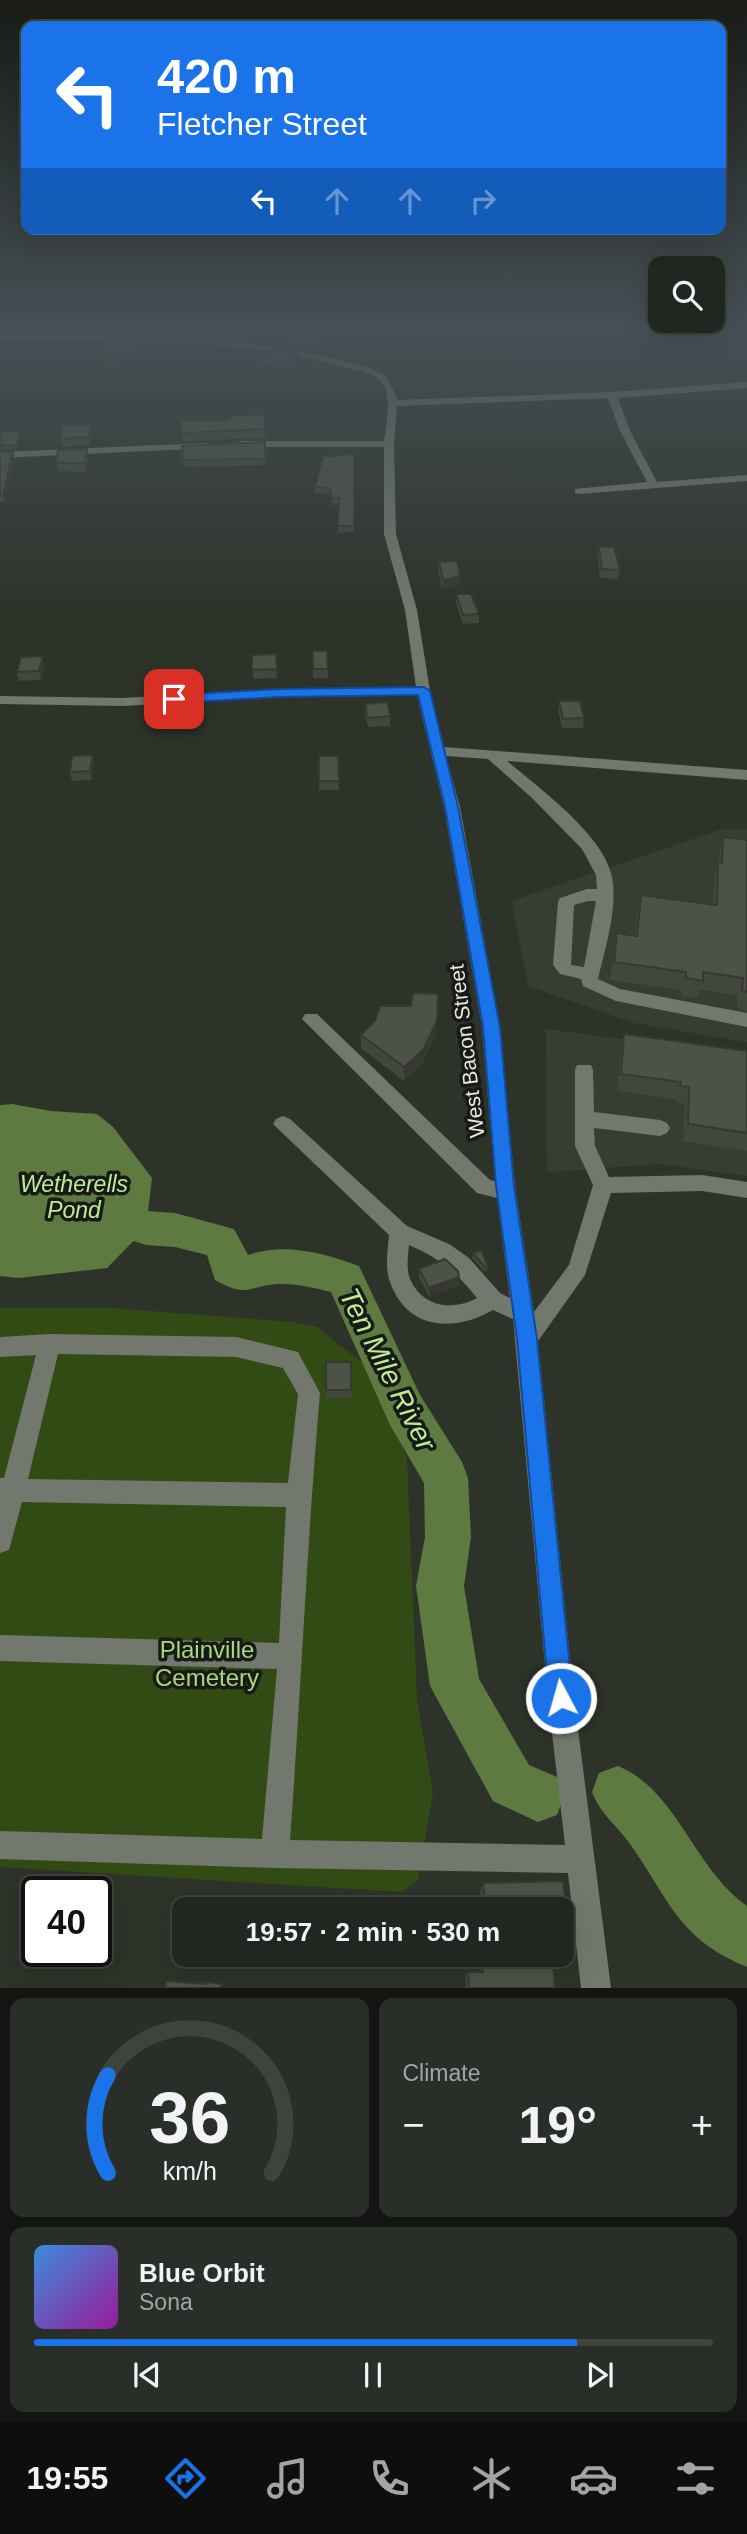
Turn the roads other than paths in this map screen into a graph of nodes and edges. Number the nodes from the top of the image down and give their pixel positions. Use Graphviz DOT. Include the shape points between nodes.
graph roads {
  1 [pos="390,425"];
  2 [pos="623,425"];
  3 [pos="389,443"];
  4 [pos="216,445"];
  5 [pos="229,445"];
  6 [pos="0,455"];
  7 [pos="747,478"];
  8 [pos="653,484"];
  9 [pos="579,491"];
  10 [pos="424,691"];
  11 [pos="0,700"];
  12 [pos="439,751"];
  13 [pos="491,754"];
  14 [pos="747,775"];
  15 [pos="603,895"];
  16 [pos="591,974"];
  17 [pos="310,1018"];
  18 [pos="747,1020"];
  19 [pos="584,1070"];
  20 [pos="584,1119"];
  21 [pos="283,1124"];
  22 [pos="660,1128"];
  23 [pos="603,1185"];
  24 [pos="747,1190"];
  25 [pos="505,1191"];
  26 [pos="400,1232"];
  27 [pos="492,1300"];
  28 [pos="523,1314"];
  29 [pos="527,1339"];
  30 [pos="50,1345"];
  31 [pos="0,1347"];
  32 [pos="6,1491"];
  33 [pos="299,1495"];
  34 [pos="0,1541"];
  35 [pos="0,1648"];
  36 [pos="291,1656"];
  37 [pos="0,1845"];
  38 [pos="275,1854"];
  39 [pos="580,1858"];
  40 [pos="596,1988"];
  1 -- 3 [label="street, West Bacon Street"];
  2 -- 8 [label="street"];
  3 -- 5 [label="street"];
  3 -- 10 [label="street, West Bacon Street" via="390,534 411,610"];
  4 -- 6 [label="street"];
  7 -- 8 [label="street"];
  8 -- 9 [label="street"];
  10 -- 11 [label="street" via="122,702"];
  10 -- 12 [label="street, West Bacon Street"];
  12 -- 13 [label="street"];
  12 -- 25 [label="street, West Bacon Street" via="491,1027"];
  13 -- 14 [label="street"];
  13 -- 15 [label="street" via="582,839 604,874"];
  15 -- 16 [label="street"];
  15 -- 16 [label="street" via="566,902 562,965 566,970"];
  16 -- 18 [label="street" via="589,982 616,995"];
  17 -- 25 [label="street" via="484,1187"];
  19 -- 20 [label="street"];
  20 -- 22 [label="street"];
  20 -- 23 [label="street" via="585,1146"];
  21 -- 26 [label="street"];
  23 -- 24 [label="street" via="702,1183"];
  23 -- 29 [label="street" via="578,1269"];
  25 -- 28 [label="street, West Bacon Street"];
  26 -- 27 [label="street" via="462,1264"];
  26 -- 27 [label="street" via="399,1280 429,1314 452,1317 471,1313"];
  27 -- 28 [label="street"];
  28 -- 29 [label="street, West Bacon Street"];
  29 -- 39 [label="street, West Bacon Street"];
  30 -- 31 [label="street"];
  30 -- 32 [label="street"];
  30 -- 33 [label="street" via="236,1347 290,1359 309,1393"];
  32 -- 33 [label="street"];
  32 -- 34 [label="street"];
  33 -- 36 [label="street"];
  35 -- 36 [label="street"];
  36 -- 38 [label="street"];
  37 -- 38 [label="street"];
  38 -- 39 [label="street"];
  39 -- 40 [label="street, West Bacon Street"];
}
